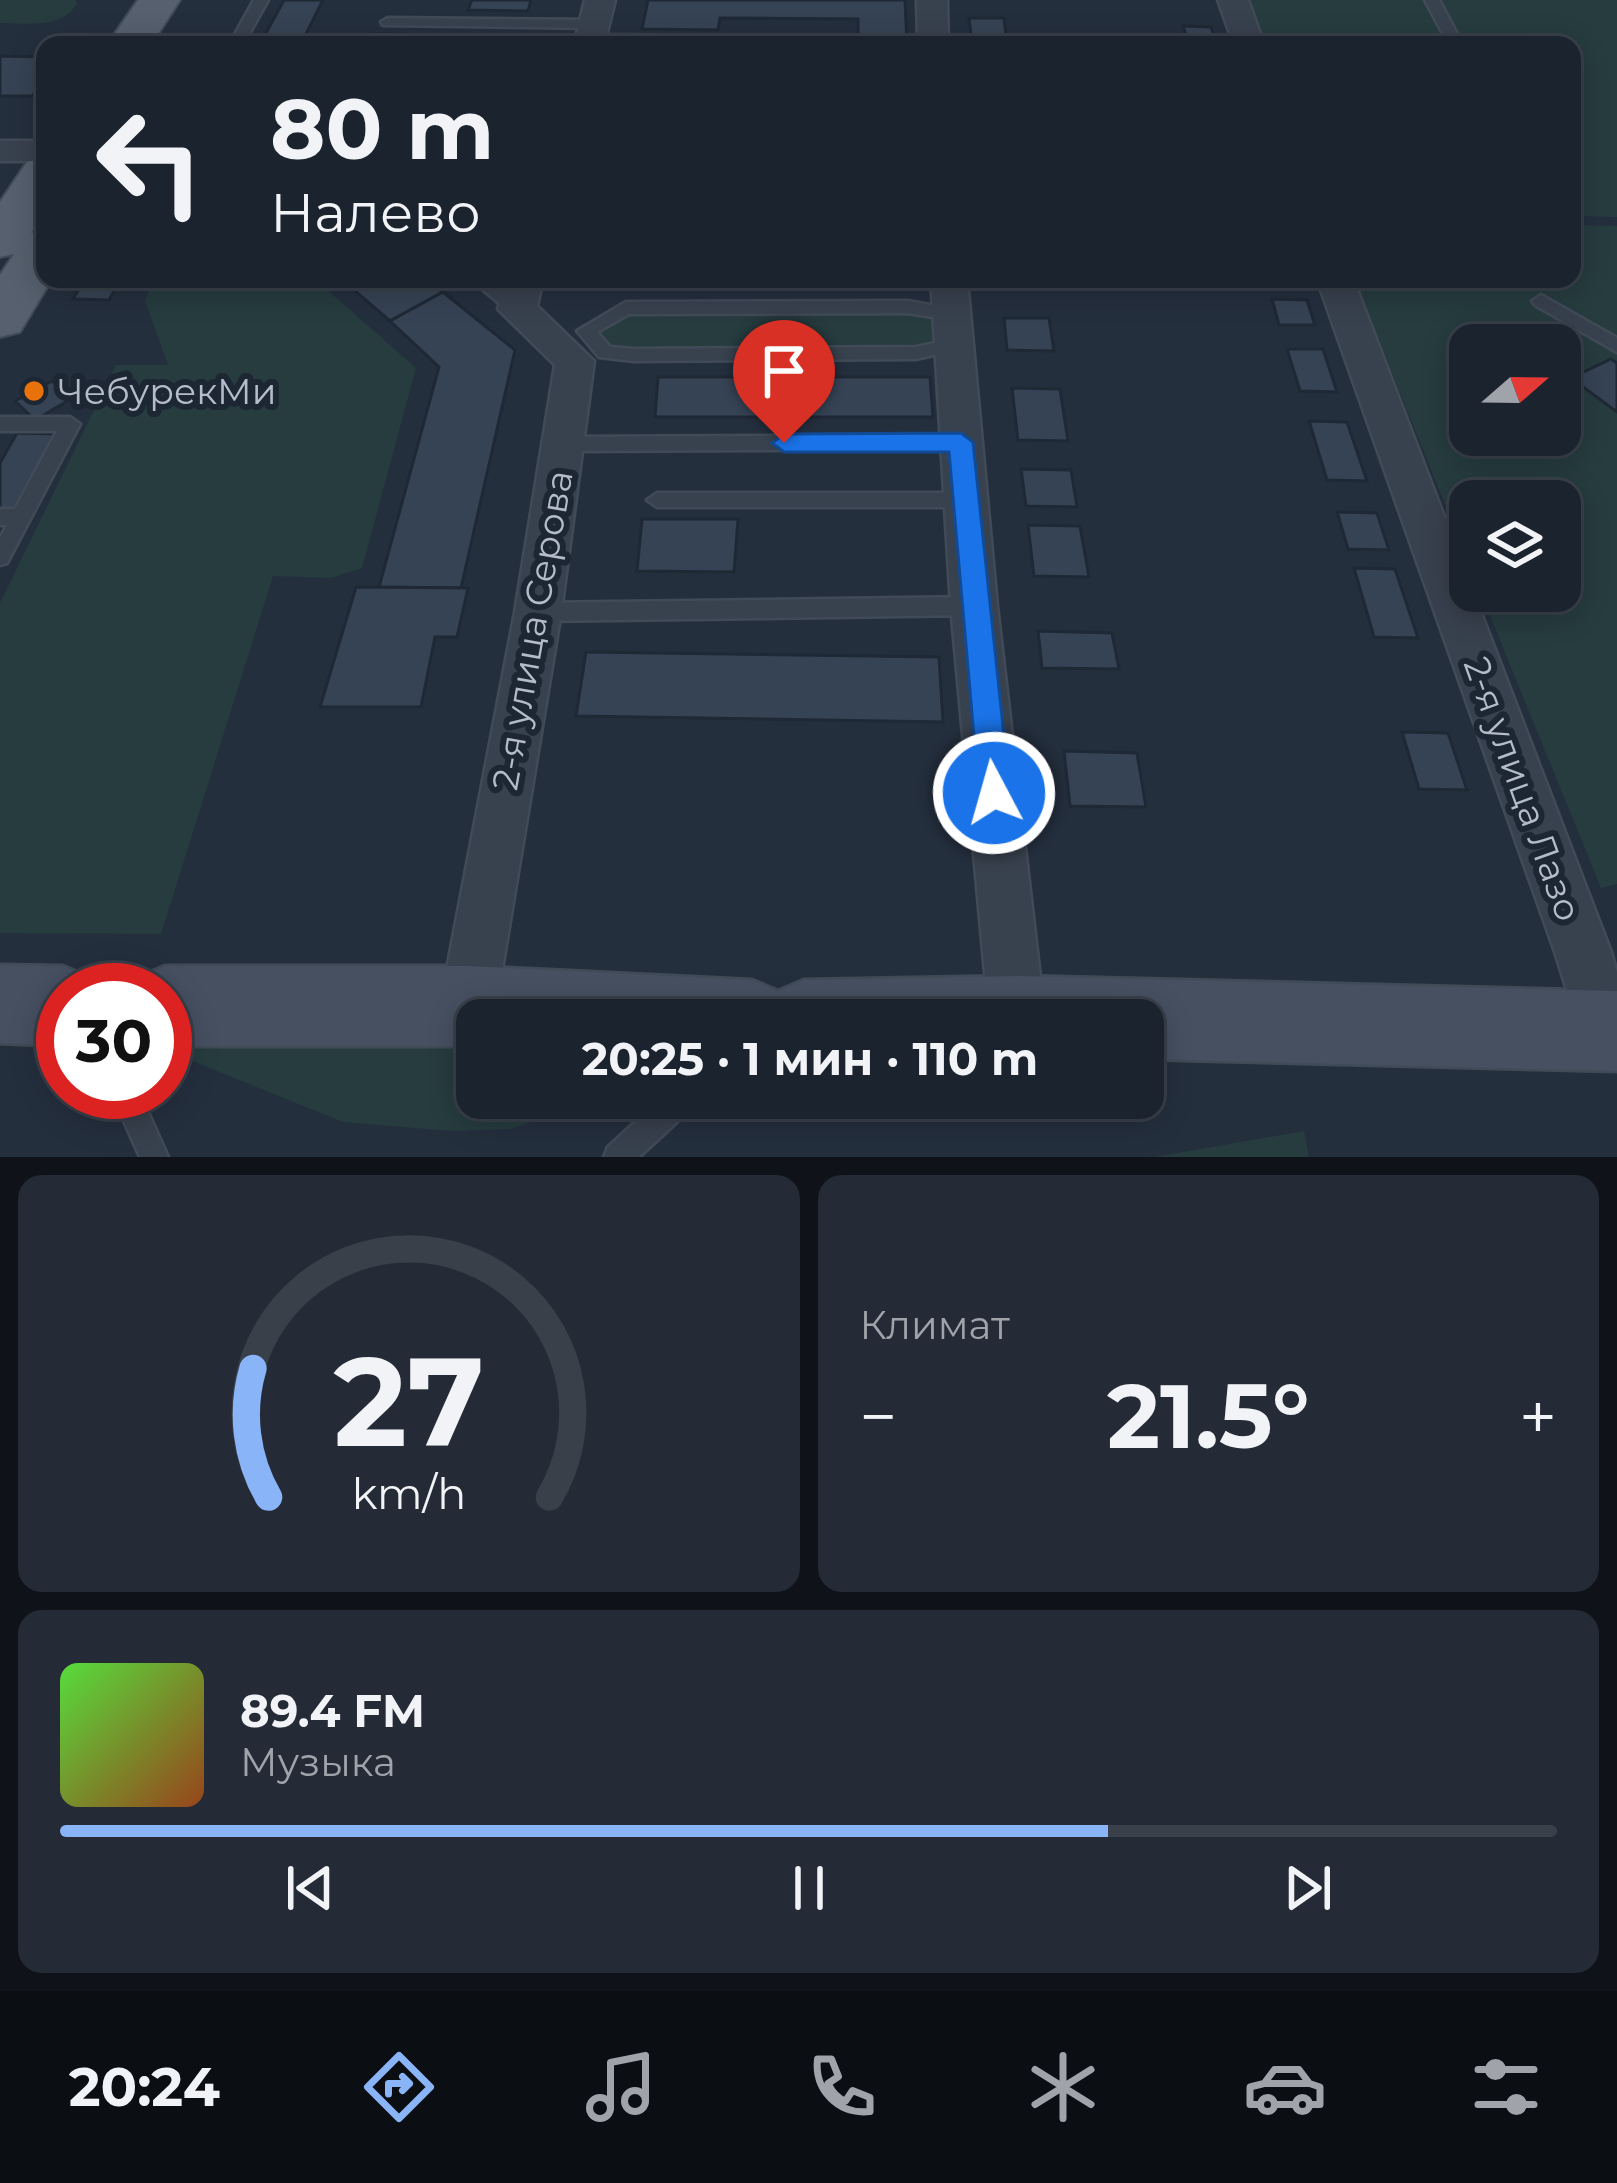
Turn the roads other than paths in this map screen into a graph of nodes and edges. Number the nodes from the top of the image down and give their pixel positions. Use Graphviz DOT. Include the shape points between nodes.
graph roads {
  1 [pos="159,0"];
  2 [pos="198,0"];
  3 [pos="261,0"];
  4 [pos="932,0"];
  5 [pos="1233,0"];
  6 [pos="1432,0"];
  7 [pos="388,22"];
  8 [pos="593,27"];
  9 [pos="136,36"];
  10 [pos="176,36"];
  11 [pos="241,36"];
  12 [pos="695,36"];
  13 [pos="933,36"];
  14 [pos="1246,36"];
  15 [pos="1451,36"];
  16 [pos="0,151"];
  17 [pos="36,151"];
  18 [pos="36,187"];
  19 [pos="0,241"];
  20 [pos="36,261"];
  21 [pos="950,288"];
  22 [pos="1339,288"];
  23 [pos="521,294"];
  24 [pos="1541,301"];
  25 [pos="0,319"];
  26 [pos="954,335"];
  27 [pos="572,337"];
  28 [pos="1617,346"];
  29 [pos="0,424"];
  30 [pos="961,442"];
  31 [pos="564,445"];
  32 [pos="657,500"];
  33 [pos="965,500"];
  34 [pos="10,517"];
  35 [pos="0,557"];
  36 [pos="974,605"];
  37 [pos="538,612"];
  38 [pos="1600,947"];
  39 [pos="469,999"];
  40 [pos="1016,999"];
  41 [pos="0,1004"];
  42 [pos="36,1005"];
  43 [pos="192,1006"];
  44 [pos="456,1006"];
  45 [pos="1164,1019"];
  46 [pos="1612,1030"];
  47 [pos="136,1119"];
  48 [pos="659,1119"];
  49 [pos="154,1157"];
  50 [pos="618,1157"];
  1 -- 9 [label="main road"];
  2 -- 10 [label="main road"];
  3 -- 11 [label="lane"];
  4 -- 13 [label="street"];
  5 -- 14 [label="street"];
  6 -- 15 [label="lane"];
  7 -- 8 [label="lane"];
  8 -- 12 [label="lane"];
  16 -- 17 [label="street"];
  18 -- 19 [label="main road"];
  20 -- 25 [label="main road"];
  21 -- 26 [label="street"];
  22 -- 38 [label="street, 2-я улица Лазо"];
  23 -- 27 [label="street"];
  24 -- 28 [label="lane"];
  26 -- 27 [label="lane" via="935,352 634,355 605,353"];
  26 -- 27 [label="lane" via="945,313 908,307 626,308"];
  26 -- 30 [label="street"];
  27 -- 31 [label="street, 2-я улица Серова"];
  29 -- 34 [label="lane" via="70,424"];
  30 -- 31 [label="lane"];
  30 -- 33 [label="street"];
  31 -- 37 [label="street, 2-я улица Серова"];
  32 -- 33 [label="lane"];
  33 -- 36 [label="street"];
  34 -- 35 [label="lane"];
  36 -- 37 [label="lane"];
  36 -- 40 [label="street"];
  37 -- 39 [label="street, 2-я улица Серова"];
  38 -- 46 [label="street, 2-я улица Лазо"];
  41 -- 42 [label="main road"];
  43 -- 44 [label="main road"];
  45 -- 46 [label="main road"];
  47 -- 49 [label="lane"];
  48 -- 50 [label="lane"];
}
